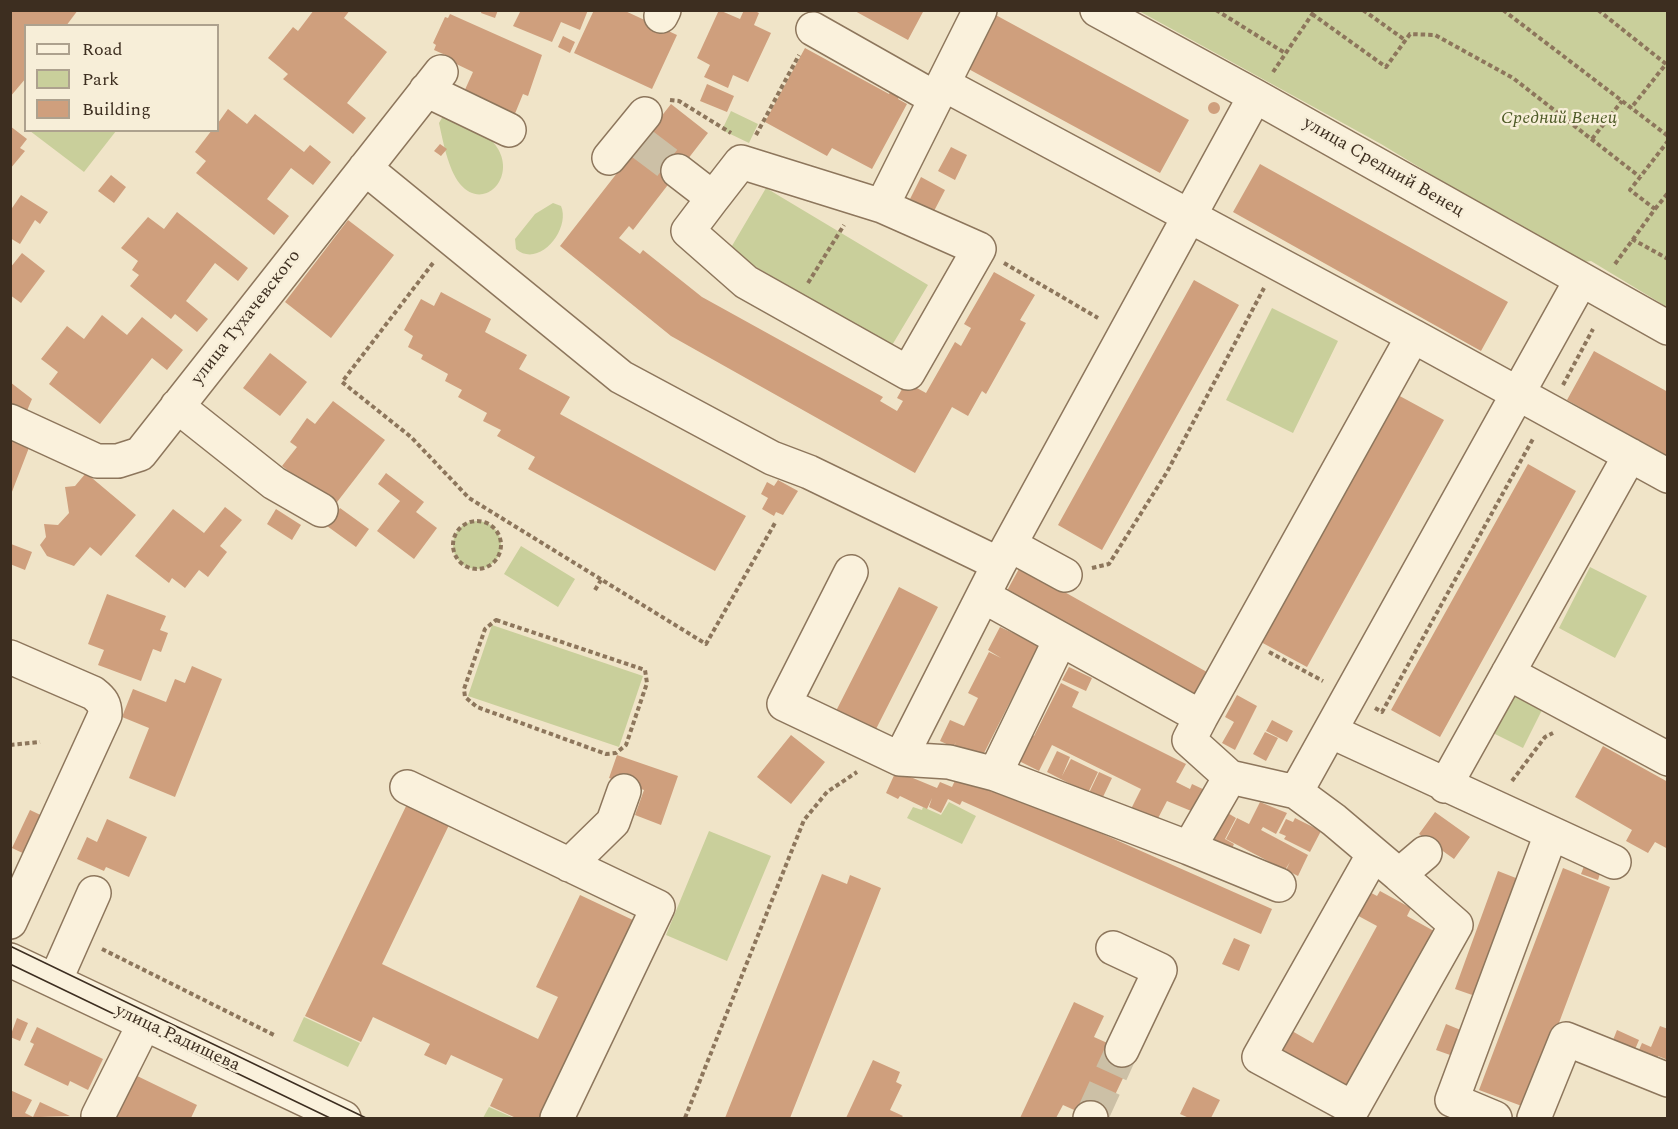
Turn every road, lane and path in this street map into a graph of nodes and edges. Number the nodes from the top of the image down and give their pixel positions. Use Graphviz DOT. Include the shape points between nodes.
graph roads {
  1 [pos="980,10"];
  2 [pos="1097,10"];
  3 [pos="1216,10"];
  4 [pos="1363,10"];
  5 [pos="1503,10"];
  6 [pos="1598,10"];
  7 [pos="1313,12"];
  8 [pos="813,29"];
  9 [pos="1405,40"];
  10 [pos="1285,53"];
  11 [pos="1261,88"];
  12 [pos="939,91"];
  13 [pos="1622,101"];
  14 [pos="1631,108"];
  15 [pos="509,130"];
  16 [pos="1668,136"];
  17 [pos="631,137"];
  18 [pos="1592,139"];
  19 [pos="1668,141"];
  20 [pos="746,154"];
  21 [pos="365,168"];
  22 [pos="678,171"];
  23 [pos="1640,177"];
  24 [pos="1668,193"];
  25 [pos="713,198"];
  26 [pos="871,203"];
  27 [pos="1655,209"];
  28 [pos="1190,215"];
  29 [pos="452,238"];
  30 [pos="1632,239"];
  31 [pos="979,249"];
  32 [pos="1668,259"];
  33 [pos="1277,262"];
  34 [pos="1589,285"];
  35 [pos="792,308"];
  36 [pos="1668,328"];
  37 [pos="1593,329"];
  38 [pos="1125,334"];
  39 [pos="1413,336"];
  40 [pos="1519,393"];
  41 [pos="177,406"];
  42 [pos="1549,410"];
  43 [pos="10,421"];
  44 [pos="1630,455"];
  45 [pos="1668,476"];
  46 [pos="321,510"];
  47 [pos="495,514"];
  48 [pos="775,523"];
  49 [pos="489,524"];
  50 [pos="1004,555"];
  51 [pos="851,572"];
  52 [pos="1065,575"];
  53 [pos="601,580"];
  54 [pos="595,590"];
  55 [pos="982,596"];
  56 [pos="482,638"];
  57 [pos="1060,640"];
  58 [pos="1231,653"];
  59 [pos="10,657"];
  60 [pos="1508,673"];
  61 [pos="1350,695"];
  62 [pos="1586,715"];
  63 [pos="1201,717"];
  64 [pos="1330,731"];
  65 [pos="40,742"];
  66 [pos="10,745"];
  67 [pos="900,759"];
  68 [pos="1668,759"];
  69 [pos="995,774"];
  70 [pos="1230,777"];
  71 [pos="1509,784"];
  72 [pos="1445,786"];
  73 [pos="407,787"];
  74 [pos="624,791"];
  75 [pos="1296,792"];
  76 [pos="1551,834"];
  77 [pos="1189,848"];
  78 [pos="1425,853"];
  79 [pos="1373,855"];
  80 [pos="1614,862"];
  81 [pos="569,865"];
  82 [pos="1399,875"];
  83 [pos="1279,885"];
  84 [pos="94,893"];
  85 [pos="10,922"];
  86 [pos="76,935"];
  87 [pos="1113,948"];
  88 [pos="10,960"];
  89 [pos="55,981"];
  90 [pos="144,1023"];
  91 [pos="274,1035"];
  92 [pos="1122,1050"];
  93 [pos="1668,1080"];
  94 [pos="303,1110"];
  95 [pos="98,1116"];
  96 [pos="344,1119"];
  97 [pos="557,1119"];
  98 [pos="685,1119"];
  99 [pos="1495,1119"];
  100 [pos="1534,1119"];
  1 -- 12 [label="street"];
  2 -- 11 [label="street, улица Средний Венец"];
  3 -- 10 [label="path"];
  4 -- 9 [label="path"];
  5 -- 13 [label="path"];
  6 -- 14 [label="path" via="1666,64"];
  7 -- 9 [label="path" via="1386,68"];
  7 -- 10 [label="path"];
  8 -- 12 [label="street"];
  8 -- 20 [label="path"];
  9 -- 18 [label="path" via="1410,34 1435,35 1513,78"];
  10 -- 11 [label="path"];
  11 -- 28 [label="street"];
  11 -- 34 [label="street, улица Средний Венец"];
  12 -- 26 [label="street"];
  12 -- 28 [label="street"];
  13 -- 14 [label="path"];
  13 -- 18 [label="path"];
  14 -- 16 [label="path"];
  15 -- 21 [label="street, улица Тухачевского" via="434,81"];
  17 -- 20 [label="path" via="654,104 664,98 679,102"];
  18 -- 23 [label="path"];
  19 -- 23 [label="path"];
  20 -- 25 [label="street"];
  20 -- 26 [label="street"];
  21 -- 29 [label="street"];
  21 -- 41 [label="street, улица Тухачевского"];
  22 -- 25 [label="street"];
  23 -- 27 [label="path" via="1630,190"];
  24 -- 27 [label="path"];
  25 -- 35 [label="street" via="688,231 746,282"];
  26 -- 31 [label="street"];
  26 -- 35 [label="path"];
  27 -- 30 [label="path"];
  28 -- 33 [label="street"];
  28 -- 38 [label="street"];
  29 -- 47 [label="path" via="342,382 411,436 469,498"];
  29 -- 50 [label="street" via="621,377 772,458"];
  30 -- 32 [label="path"];
  30 -- 34 [label="path"];
  31 -- 35 [label="street" via="908,373"];
  31 -- 38 [label="path"];
  33 -- 39 [label="street"];
  33 -- 52 [label="path" via="1167,472 1109,564"];
  34 -- 36 [label="street, улица Средний Венец"];
  34 -- 40 [label="street"];
  37 -- 42 [label="path"];
  38 -- 50 [label="street"];
  39 -- 40 [label="street"];
  39 -- 58 [label="street"];
  40 -- 42 [label="street"];
  40 -- 61 [label="street"];
  41 -- 43 [label="street, улица Тухачевского" via="140,454 118,461 97,461"];
  41 -- 46 [label="street" via="274,483"];
  42 -- 44 [label="street"];
  42 -- 61 [label="path" via="1382,712"];
  44 -- 45 [label="street"];
  44 -- 60 [label="street"];
  47 -- 49 [label="path"];
  47 -- 53 [label="path"];
  48 -- 53 [label="path" via="706,644"];
  49 -- 49 [label="path" via="473,521 459,530 453,544 463,564 484,568 496,559 500,536"];
  50 -- 52 [label="street"];
  50 -- 55 [label="street"];
  51 -- 67 [label="street" via="784,704"];
  53 -- 54 [label="path"];
  55 -- 57 [label="street"];
  55 -- 67 [label="street"];
  56 -- 56 [label="path" via="464,689 465,698 472,704 606,754 616,753 626,745 646,683 645,670 500,621 488,625"];
  57 -- 63 [label="street"];
  57 -- 69 [label="street"];
  58 -- 61 [label="path"];
  58 -- 63 [label="street"];
  59 -- 85 [label="street" via="93,693 105,707 105,715"];
  60 -- 62 [label="street"];
  60 -- 72 [label="street"];
  61 -- 64 [label="street"];
  62 -- 68 [label="street"];
  62 -- 71 [label="path" via="1545,737"];
  63 -- 70 [label="street" via="1189,740"];
  64 -- 72 [label="street"];
  64 -- 75 [label="street"];
  65 -- 66 [label="path"];
  67 -- 69 [label="street" via="949,762"];
  67 -- 98 [label="path" via="856,772 827,792 804,820"];
  69 -- 77 [label="street"];
  70 -- 75 [label="street"];
  70 -- 77 [label="street"];
  72 -- 76 [label="street"];
  73 -- 81 [label="street"];
  74 -- 81 [label="street" via="613,822"];
  75 -- 79 [label="street"];
  76 -- 80 [label="street"];
  76 -- 99 [label="street" via="1452,1100"];
  77 -- 83 [label="street"];
  78 -- 82 [label="street"];
  79 -- 82 [label="street"];
  79 -- 82 [label="street" via="1259,1056 1353,1108 1456,925"];
  81 -- 97 [label="street" via="658,907"];
  84 -- 86 [label="street"];
  86 -- 89 [label="street"];
  86 -- 91 [label="path"];
  87 -- 92 [label="street" via="1160,970"];
  88 -- 89 [label="street, улица Радищева"];
  89 -- 90 [label="street, улица Радищева"];
  90 -- 94 [label="street, улица Радищева"];
  90 -- 95 [label="street"];
  93 -- 100 [label="street" via="1566,1039"];
  94 -- 96 [label="street, улица Радищева"];
}
